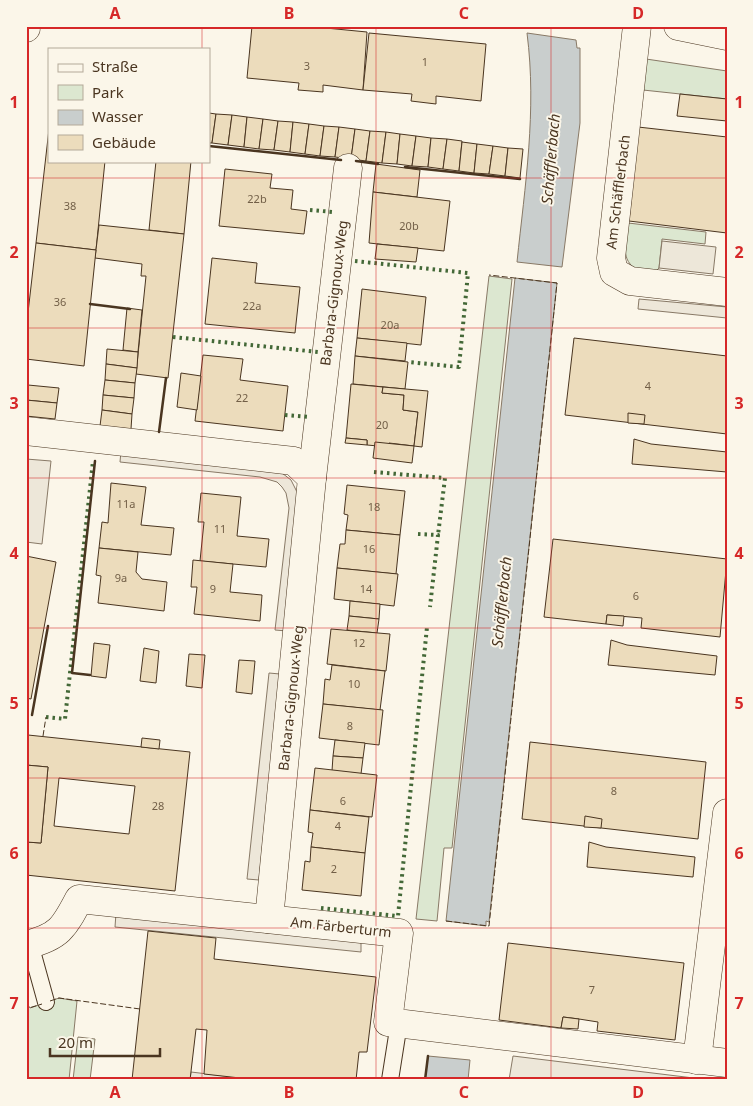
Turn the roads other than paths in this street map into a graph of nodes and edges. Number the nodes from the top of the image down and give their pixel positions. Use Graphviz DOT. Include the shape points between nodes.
graph roads {
  1 [pos="637,26"];
  2 [pos="678,26"];
  3 [pos="727,36"];
  4 [pos="348,168"];
  5 [pos="727,292"];
  6 [pos="26,431"];
  7 [pos="312,478"];
  8 [pos="727,813"];
  9 [pos="269,919"];
  10 [pos="28,945"];
  11 [pos="46,1002"];
  12 [pos="399,1023"];
  13 [pos="697,1060"];
  14 [pos="727,1063"];
  15 [pos="390,1080"];
  1 -- 5 [label="street, Am Schäfflerbach" via="611,258 614,272 630,280"];
  2 -- 3 [label="street"];
  4 -- 7 [label="street, Barbara-Gignoux-Weg"];
  6 -- 7 [label="street" via="294,461"];
  7 -- 9 [label="street, Barbara-Gignoux-Weg"];
  8 -- 13 [label="street"];
  9 -- 10 [label="street, Am Färberturm" via="79,898 65,926 44,941"];
  9 -- 12 [label="street, Am Färberturm" via="399,933 388,1022"];
  10 -- 11 [label="lane"];
  12 -- 13 [label="street"];
  12 -- 15 [label="lane"];
  13 -- 14 [label="street"];
}
